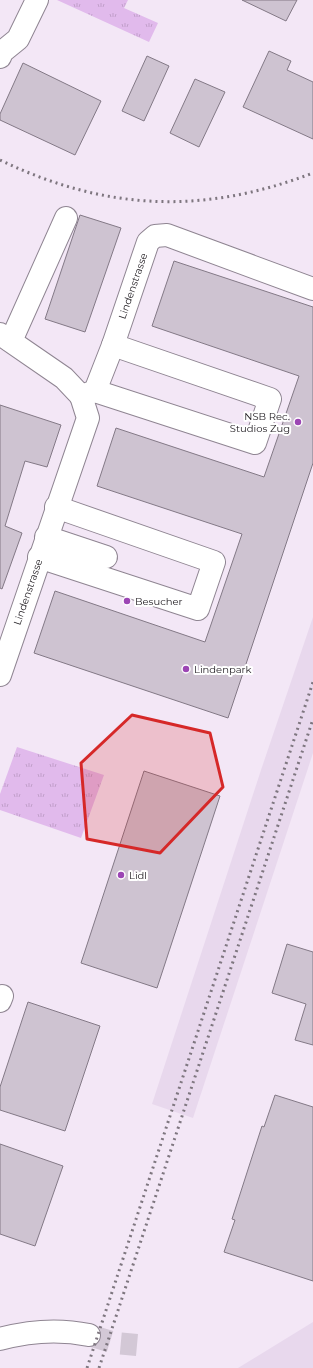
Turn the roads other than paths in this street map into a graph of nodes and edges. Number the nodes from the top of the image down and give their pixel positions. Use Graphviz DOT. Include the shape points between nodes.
graph roads {
  1 [pos="37,0"];
  2 [pos="0,57"];
  3 [pos="66,218"];
  4 [pos="313,289"];
  5 [pos="5,337"];
  6 [pos="113,346"];
  7 [pos="88,394"];
  8 [pos="56,507"];
  9 [pos="46,537"];
  10 [pos="40,557"];
  11 [pos="106,557"];
  12 [pos="0,675"];
  13 [pos="89,1335"];
  14 [pos="0,1339"];
  1 -- 2 [label="street" via="18,39 2,52"];
  3 -- 5 [label="street"];
  4 -- 6 [label="street, Lindenstrasse" via="167,235 155,236 148,242"];
  5 -- 7 [label="street, Lindenstrasse"];
  6 -- 7 [label="street, Lindenstrasse"];
  6 -- 7 [label="street" via="270,399 255,443"];
  7 -- 8 [label="street, Lindenstrasse" via="88,418"];
  8 -- 9 [label="street, Lindenstrasse"];
  8 -- 10 [label="street" via="214,562 198,609"];
  9 -- 10 [label="street, Lindenstrasse"];
  9 -- 11 [label="street"];
  10 -- 12 [label="street, Lindenstrasse"];
  13 -- 14 [label="street" via="45,1332 18,1334"];
}
